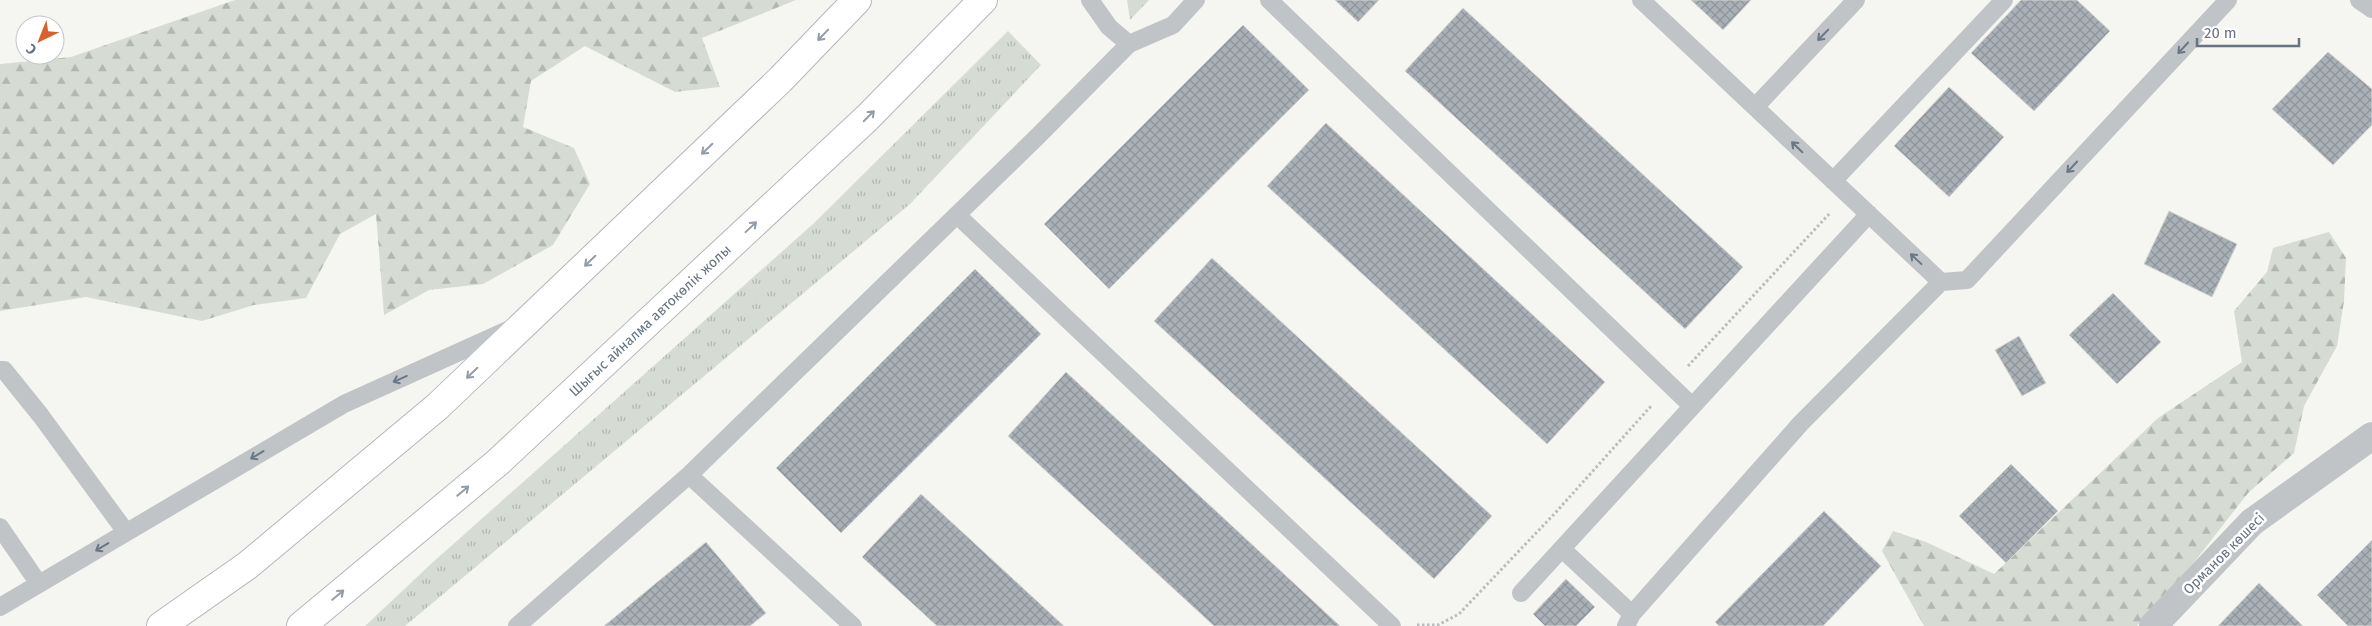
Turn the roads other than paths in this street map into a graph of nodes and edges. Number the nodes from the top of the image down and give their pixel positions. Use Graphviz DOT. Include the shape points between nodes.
graph roads {
  1 [pos="857,0"];
  2 [pos="983,0"];
  3 [pos="1090,0"];
  4 [pos="1196,0"];
  5 [pos="1269,0"];
  6 [pos="1641,0"];
  7 [pos="1856,0"];
  8 [pos="2004,0"];
  9 [pos="2228,0"];
  10 [pos="2359,0"];
  11 [pos="2372,9"];
  12 [pos="1129,44"];
  13 [pos="1755,107"];
  14 [pos="1833,181"];
  15 [pos="1868,214"];
  16 [pos="957,215"];
  17 [pos="1941,282"];
  18 [pos="524,323"];
  19 [pos="0,370"];
  20 [pos="1692,406"];
  21 [pos="2372,436"];
  22 [pos="689,475"];
  23 [pos="0,527"];
  24 [pos="126,532"];
  25 [pos="1562,549"];
  26 [pos="38,584"];
  27 [pos="1521,593"];
  28 [pos="0,606"];
  29 [pos="1629,620"];
  30 [pos="1391,625"];
  31 [pos="161,626"];
  32 [pos="301,626"];
  33 [pos="517,626"];
  34 [pos="853,626"];
  35 [pos="2153,626"];
  1 -- 18 [label="main road, one-way" via="780,80"];
  32 -- 2 [label="main road, Шығыс айналма автокөлік жолы, one-way" via="497,463 867,118"];
  3 -- 12 [label="lane" via="1109,27"];
  4 -- 12 [label="lane" via="1173,25"];
  5 -- 20 [label="lane"];
  6 -- 13 [label="lane"];
  7 -- 13 [label="lane, one-way"];
  8 -- 14 [label="lane"];
  9 -- 17 [label="lane, one-way" via="1967,280"];
  10 -- 11 [label="lane"];
  12 -- 16 [label="lane"];
  14 -- 13 [label="lane, one-way"];
  14 -- 15 [label="lane"];
  17 -- 15 [label="lane, one-way"];
  15 -- 20 [label="lane"];
  16 -- 22 [label="lane"];
  16 -- 30 [label="lane"];
  17 -- 29 [label="lane" via="1801,423"];
  18 -- 24 [label="lane, one-way" via="344,404"];
  18 -- 31 [label="main road, one-way" via="438,406 256,558"];
  19 -- 24 [label="lane" via="4,370 41,416"];
  20 -- 25 [label="lane"];
  21 -- 35 [label="street, Орманов көшесі" via="2252,522"];
  22 -- 33 [label="lane"];
  22 -- 34 [label="lane"];
  23 -- 26 [label="lane"];
  24 -- 26 [label="lane, one-way"];
  25 -- 27 [label="lane"];
  25 -- 29 [label="lane"];
  26 -- 28 [label="lane"];
}
